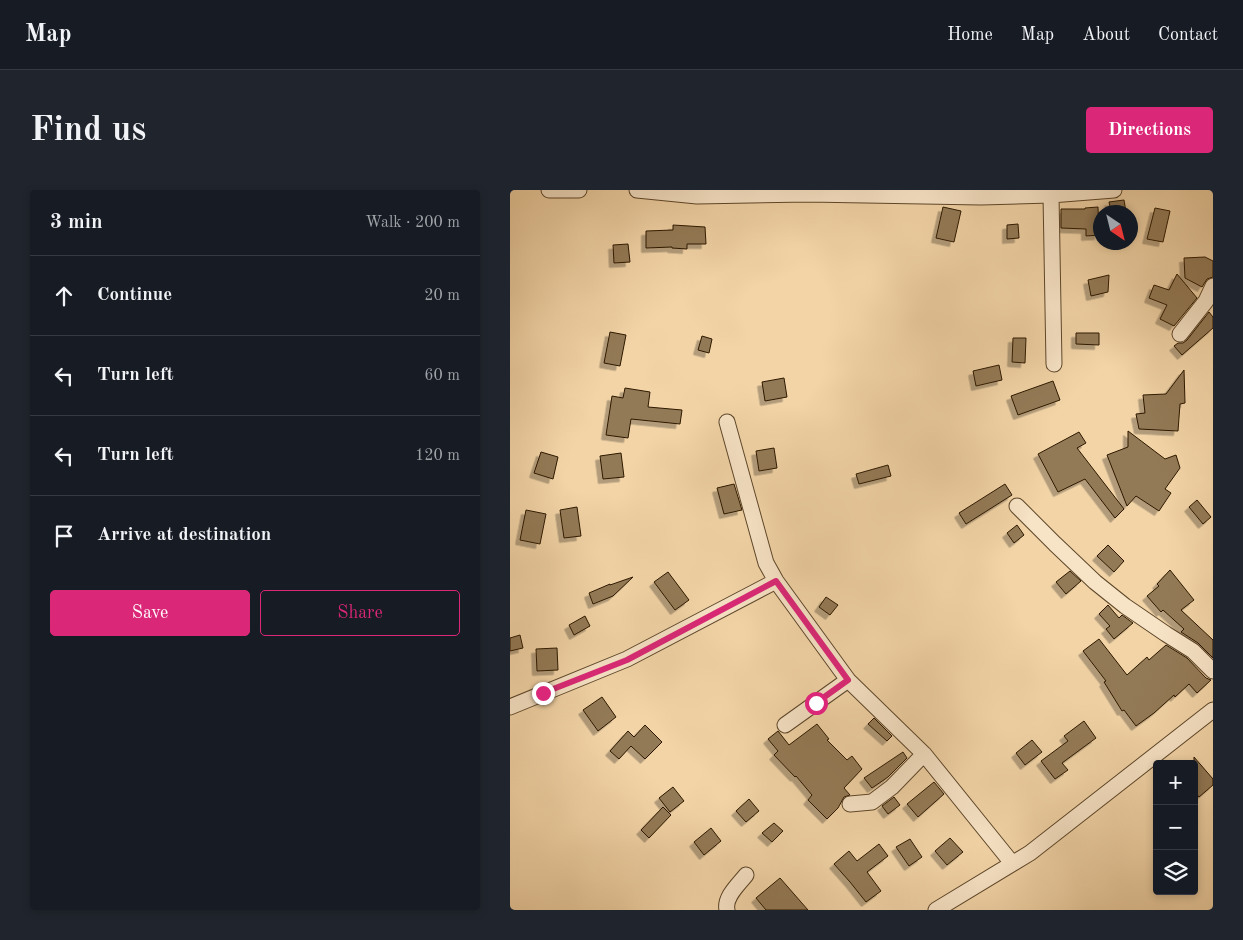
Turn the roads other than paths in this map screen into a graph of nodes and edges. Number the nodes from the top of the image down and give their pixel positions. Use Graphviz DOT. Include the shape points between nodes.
graph roads {
  1 [pos="549,190"];
  2 [pos="579,190"];
  3 [pos="637,190"];
  4 [pos="1114,190"];
  5 [pos="697,193"];
  6 [pos="1051,195"];
  7 [pos="1213,286"];
  8 [pos="1180,334"];
  9 [pos="1054,364"];
  10 [pos="727,422"];
  11 [pos="1017,506"];
  12 [pos="776,581"];
  13 [pos="1213,671"];
  14 [pos="848,680"];
  15 [pos="510,707"];
  16 [pos="1213,710"];
  17 [pos="785,726"];
  18 [pos="924,754"];
  19 [pos="850,804"];
  20 [pos="1012,863"];
  21 [pos="746,875"];
  22 [pos="728,910"];
  23 [pos="936,910"];
  1 -- 2 [label="street"];
  3 -- 5 [label="street"];
  4 -- 6 [label="street"];
  5 -- 6 [label="street"];
  6 -- 9 [label="street"];
  7 -- 8 [label="street" via="1206,301"];
  10 -- 12 [label="street" via="766,563"];
  11 -- 13 [label="street" via="1095,582 1193,651"];
  12 -- 14 [label="street"];
  12 -- 15 [label="street" via="627,660"];
  14 -- 17 [label="street"];
  14 -- 18 [label="street"];
  16 -- 20 [label="street"];
  18 -- 19 [label="street" via="892,787 872,802"];
  18 -- 20 [label="street"];
  20 -- 23 [label="street"];
  21 -- 22 [label="street" via="730,896 726,906"];
}
